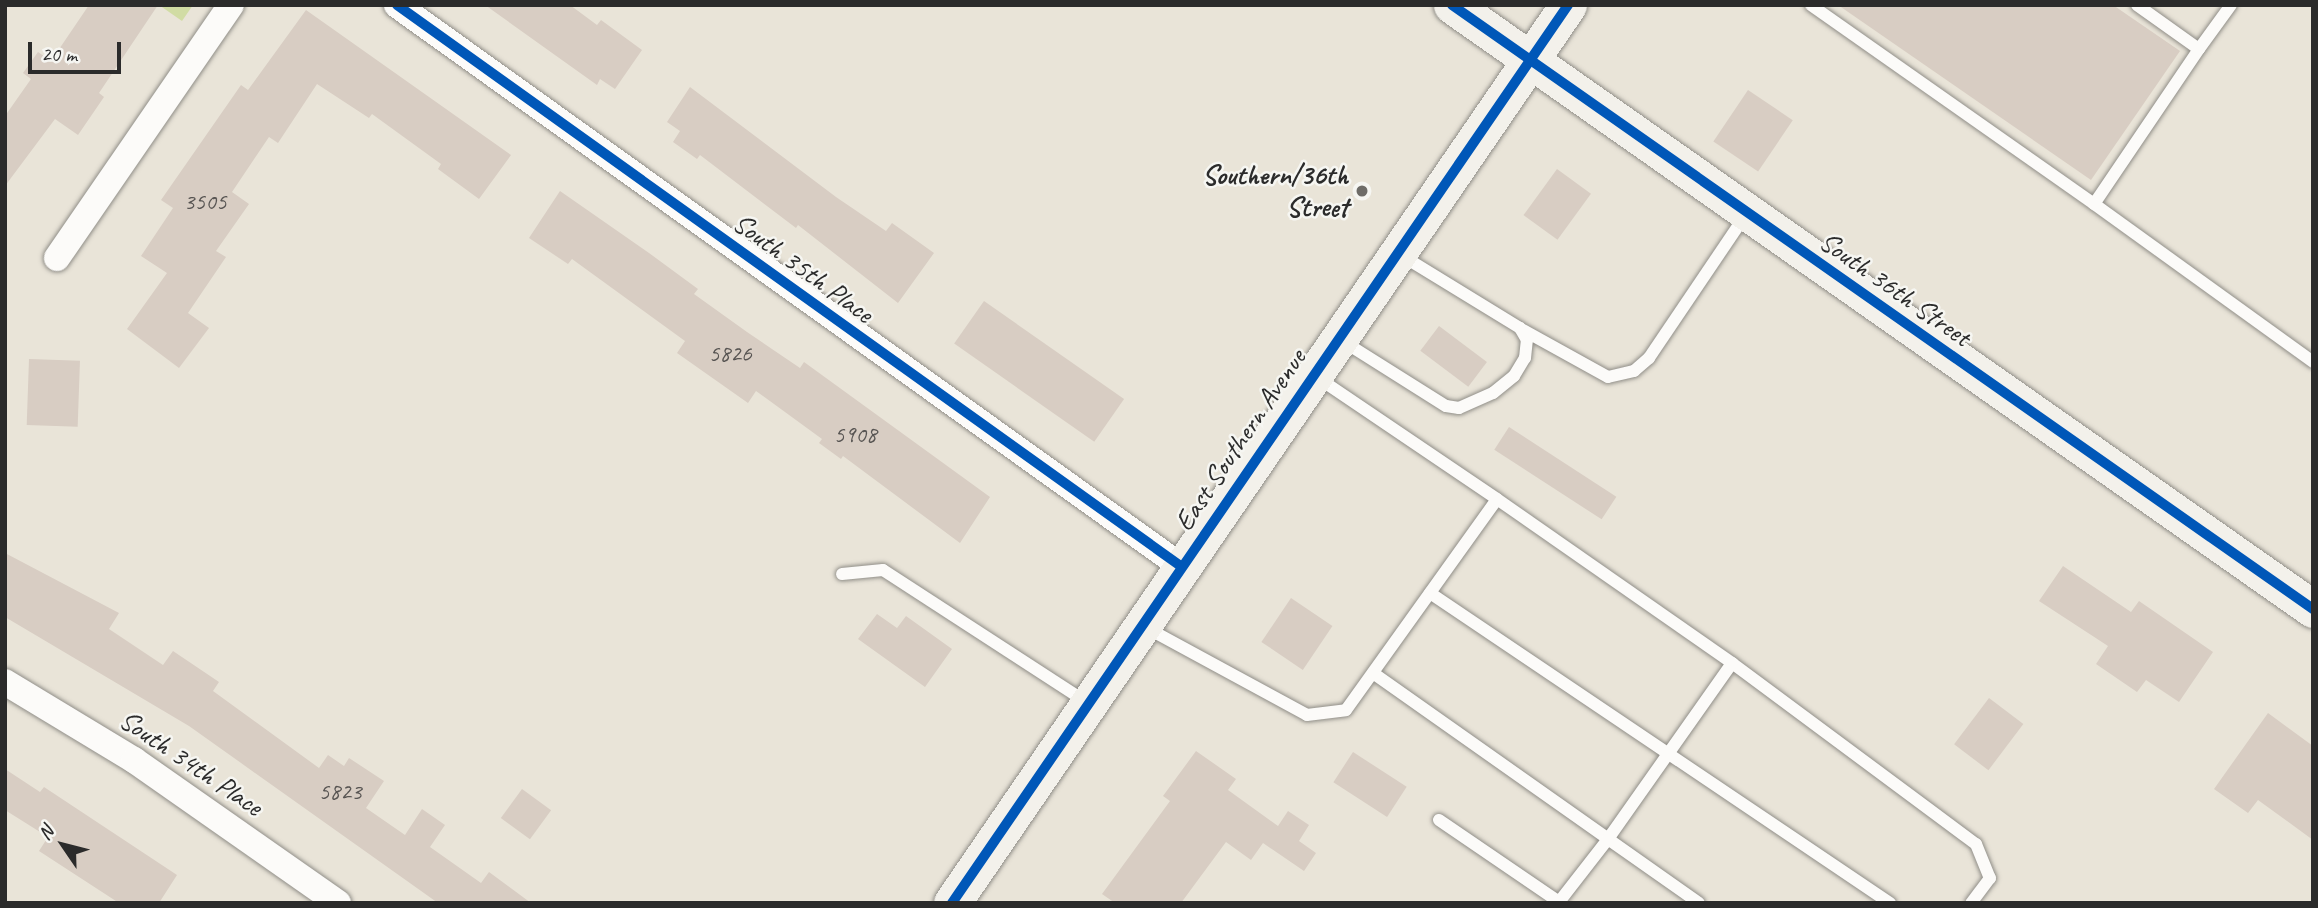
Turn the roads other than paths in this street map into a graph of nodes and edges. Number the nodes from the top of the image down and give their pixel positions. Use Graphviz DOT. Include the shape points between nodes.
graph roads {
  1 [pos="231,5"];
  2 [pos="397,5"];
  3 [pos="1452,5"];
  4 [pos="1568,5"];
  5 [pos="1811,5"];
  6 [pos="2137,5"];
  7 [pos="2231,5"];
  8 [pos="2199,49"];
  9 [pos="1529,62"];
  10 [pos="2094,204"];
  11 [pos="1746,213"];
  12 [pos="1396,253"];
  13 [pos="57,258"];
  14 [pos="1520,328"];
  15 [pos="1337,338"];
  16 [pos="2313,362"];
  17 [pos="1312,374"];
  18 [pos="1497,499"];
  19 [pos="1182,568"];
  20 [pos="842,574"];
  21 [pos="1430,593"];
  22 [pos="2313,609"];
  23 [pos="1142,625"];
  24 [pos="1731,663"];
  25 [pos="1373,673"];
  26 [pos="5,682"];
  27 [pos="1088,703"];
  28 [pos="1666,756"];
  29 [pos="1439,820"];
  30 [pos="1608,839"];
  31 [pos="338,903"];
  32 [pos="952,903"];
  33 [pos="1699,903"];
  34 [pos="1890,903"];
  35 [pos="1971,903"];
  1 -- 13 [label="street"];
  2 -- 19 [label="street, South 35th Place"];
  3 -- 9 [label="main road, South 36th Street"];
  4 -- 9 [label="main road, East Southern Avenue"];
  5 -- 10 [label="lane"];
  6 -- 8 [label="lane"];
  7 -- 8 [label="lane"];
  8 -- 10 [label="lane"];
  9 -- 11 [label="main road, South 36th Street"];
  9 -- 12 [label="main road, East Southern Avenue"];
  10 -- 16 [label="lane"];
  11 -- 14 [label="lane" via="1649,358 1634,371 1608,377"];
  11 -- 22 [label="main road, South 36th Street"];
  12 -- 14 [label="lane"];
  12 -- 15 [label="main road, East Southern Avenue"];
  14 -- 15 [label="lane" via="1527,340 1525,358 1514,376 1493,393 1459,408 1447,406"];
  15 -- 17 [label="main road, East Southern Avenue"];
  17 -- 18 [label="lane"];
  17 -- 19 [label="main road, East Southern Avenue"];
  18 -- 21 [label="lane"];
  18 -- 24 [label="lane"];
  19 -- 23 [label="main road, East Southern Avenue"];
  20 -- 27 [label="lane" via="883,570"];
  21 -- 25 [label="lane"];
  21 -- 28 [label="lane"];
  23 -- 25 [label="lane" via="1307,715 1346,710"];
  23 -- 27 [label="main road, East Southern Avenue"];
  24 -- 28 [label="lane"];
  24 -- 35 [label="lane" via="1976,844 1990,878"];
  25 -- 30 [label="lane"];
  26 -- 31 [label="street, South 34th Place" via="145,767"];
  27 -- 32 [label="main road, East Southern Avenue"];
  28 -- 30 [label="lane"];
  28 -- 34 [label="lane"];
  29 -- 30 [label="lane" via="1559,902"];
  30 -- 33 [label="lane"];
}
